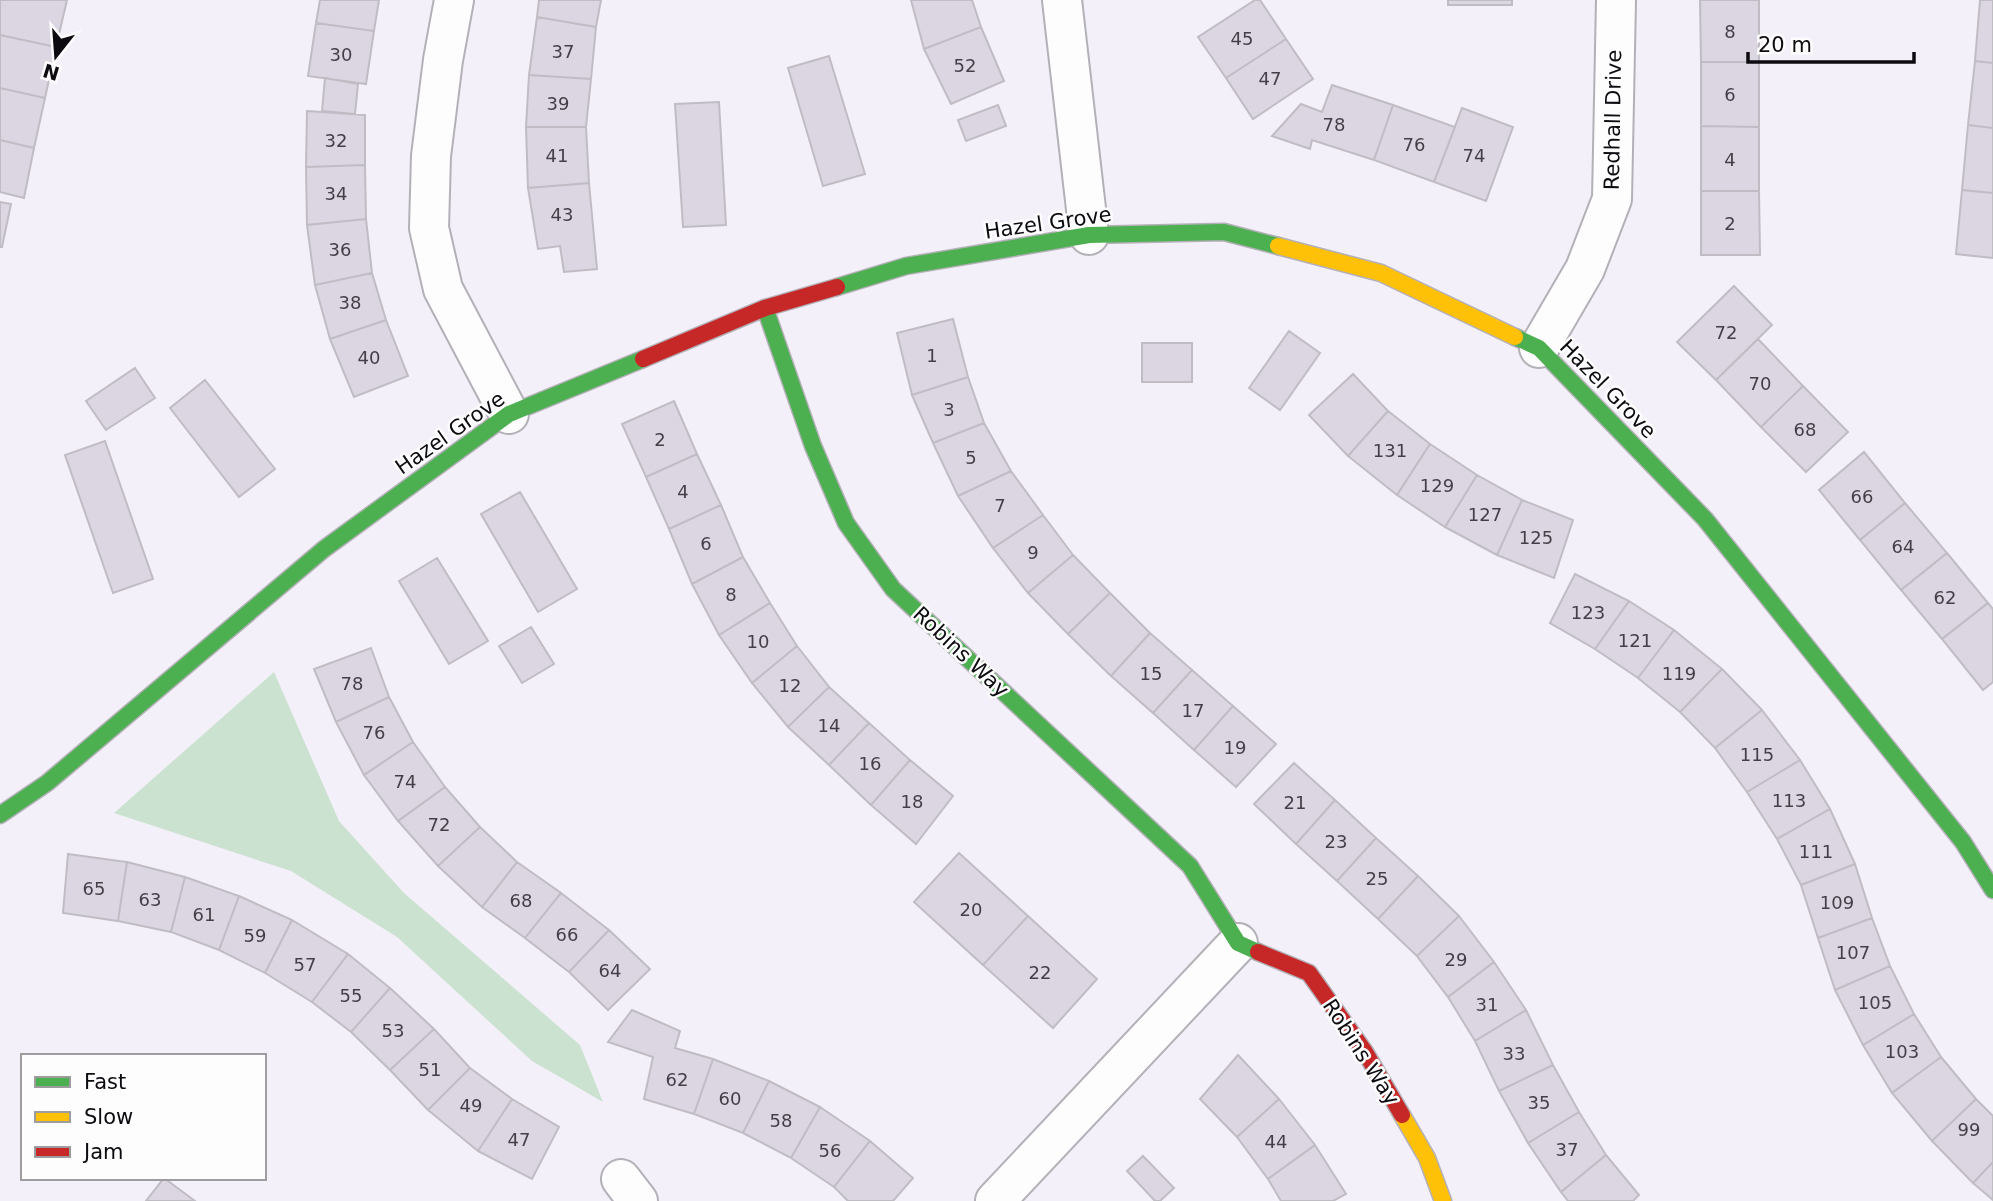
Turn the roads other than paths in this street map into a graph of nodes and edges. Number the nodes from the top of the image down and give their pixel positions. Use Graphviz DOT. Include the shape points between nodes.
graph roads {
  1 [pos="454,0"];
  2 [pos="1062,0"];
  3 [pos="1616,0"];
  4 [pos="1089,235"];
  5 [pos="765,309"];
  6 [pos="1539,348"];
  7 [pos="509,414"];
  8 [pos="0,815"];
  9 [pos="1993,890"];
  10 [pos="1238,943"];
  11 [pos="995,1201"];
  12 [pos="1443,1201"];
  1 -- 7 [label="street" via="431,156 429,228 443,289"];
  2 -- 4 [label="street"];
  3 -- 6 [label="street, Redhall Drive" via="1612,200 1585,270"];
  4 -- 5 [label="street, Hazel Grove" via="906,267"];
  4 -- 6 [label="street, Hazel Grove" via="1224,232 1381,273"];
  5 -- 7 [label="street, Hazel Grove"];
  5 -- 10 [label="street, Robins Way" via="813,446 846,523 893,589 1190,866"];
  6 -- 9 [label="street, Hazel Grove" via="1705,519 1963,842"];
  7 -- 8 [label="street, Hazel Grove" via="324,549 47,783"];
  10 -- 11 [label="street"];
  10 -- 12 [label="street, Robins Way" via="1309,973 1365,1052 1427,1158"];
}
